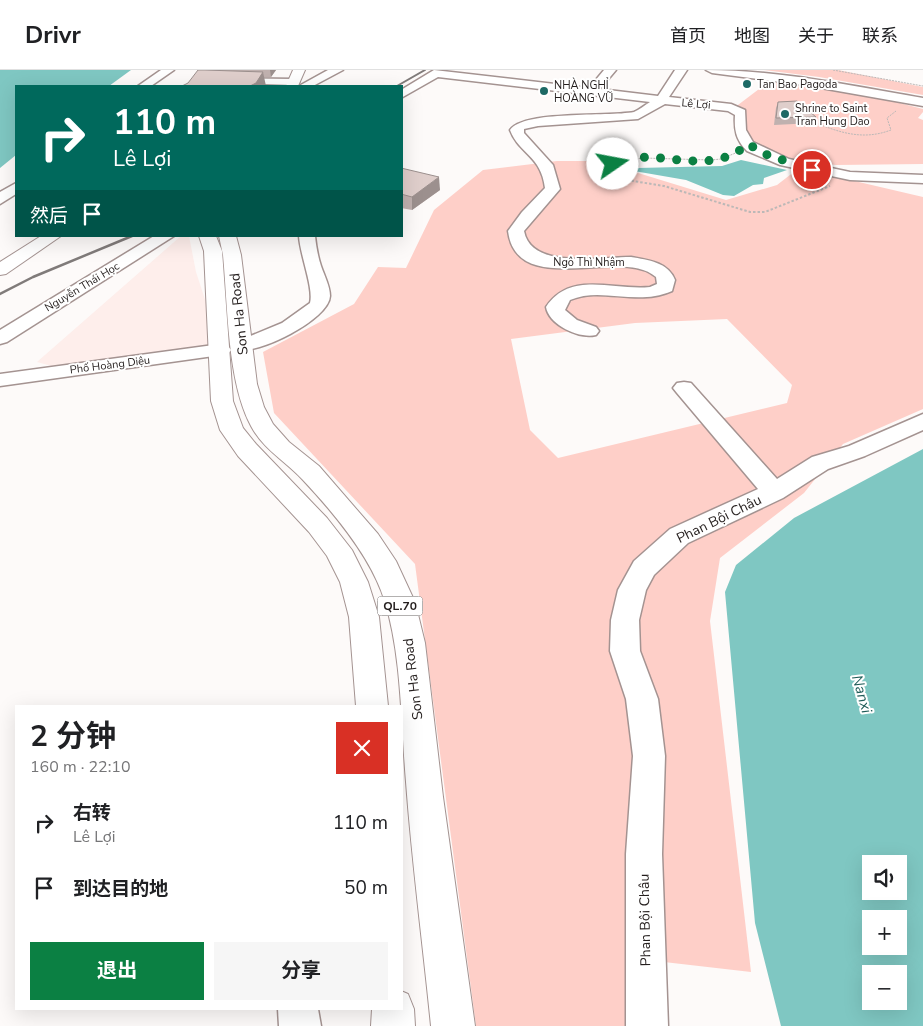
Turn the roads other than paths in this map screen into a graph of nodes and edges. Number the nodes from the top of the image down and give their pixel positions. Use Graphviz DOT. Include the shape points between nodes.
graph roads {
  1 [pos="168,70"];
  2 [pos="299,70"];
  3 [pos="337,70"];
  4 [pos="610,70"];
  5 [pos="681,70"];
  6 [pos="712,70"];
  7 [pos="440,72"];
  8 [pos="541,74"];
  9 [pos="212,81"];
  10 [pos="293,84"];
  11 [pos="532,84"];
  12 [pos="146,85"];
  13 [pos="307,85"];
  14 [pos="593,91"];
  15 [pos="403,94"];
  16 [pos="661,101"];
  17 [pos="923,102"];
  18 [pos="923,179"];
  19 [pos="15,188"];
  20 [pos="0,198"];
  21 [pos="51,237"];
  22 [pos="164,237"];
  23 [pos="206,237"];
  24 [pos="227,237"];
  25 [pos="307,237"];
  26 [pos="0,270"];
  27 [pos="589,331"];
  28 [pos="0,338"];
  29 [pos="232,348"];
  30 [pos="0,380"];
  31 [pos="684,388"];
  32 [pos="923,421"];
  33 [pos="774,492"];
  34 [pos="372,705"];
  35 [pos="298,1010"];
  36 [pos="393,1010"];
  37 [pos="300,1026"];
  38 [pos="393,1026"];
  39 [pos="453,1026"];
  40 [pos="647,1026"];
  1 -- 12 [label="street"];
  2 -- 10 [label="main road"];
  3 -- 13 [label="street"];
  4 -- 14 [label="street"];
  5 -- 16 [label="street, Ngô Thì Nhậm"];
  6 -- 17 [label="street"];
  7 -- 11 [label="street, Lê Lợi"];
  7 -- 15 [label="street"];
  8 -- 11 [label="street"];
  9 -- 10 [label="street"];
  11 -- 14 [label="street, Lê Lợi"];
  14 -- 16 [label="street, Lê Lợi"];
  16 -- 18 [label="street, Lê Lợi" via="737,111 740,113 740,130 748,144 785,162 850,176"];
  16 -- 27 [label="street, Ngô Thì Nhậm" via="632,117 550,120 527,124 516,130 552,174 553,189 516,231 519,245 524,250 552,263 643,264 661,270 665,276 666,287 653,294 589,290 569,293 557,302 556,312 562,318"];
  19 -- 20 [label="street"];
  21 -- 26 [label="main road"];
  22 -- 28 [label="street, Nguyễn Thái Học"];
  23 -- 29 [label="main road, Son Ha Road / QL.70" via="213,252"];
  24 -- 29 [label="main road, Son Ha Road / QL.70" via="232,255"];
  25 -- 29 [label="street, Phố Hoàng Diệu" via="321,294 318,305 266,338"];
  29 -- 30 [label="street, Phố Hoàng Diệu"];
  29 -- 34 [label="main road, Son Ha Road / QL.70" via="222,401 232,430 246,450 338,550 354,582 364,617"];
  29 -- 39 [label="main road, Son Ha Road / QL.70" via="263,427 280,448 316,479 368,540 386,569 400,602 410,644"];
  31 -- 33 [label="street"];
  32 -- 33 [label="street, Phan Bội Châu" via="820,464"];
  33 -- 40 [label="street, Phan Bội Châu" via="679,536 644,568 632,590 626,620 625,651 642,699 650,756 644,854"];
  35 -- 37 [label="street"];
  36 -- 38 [label="main road"];
}
